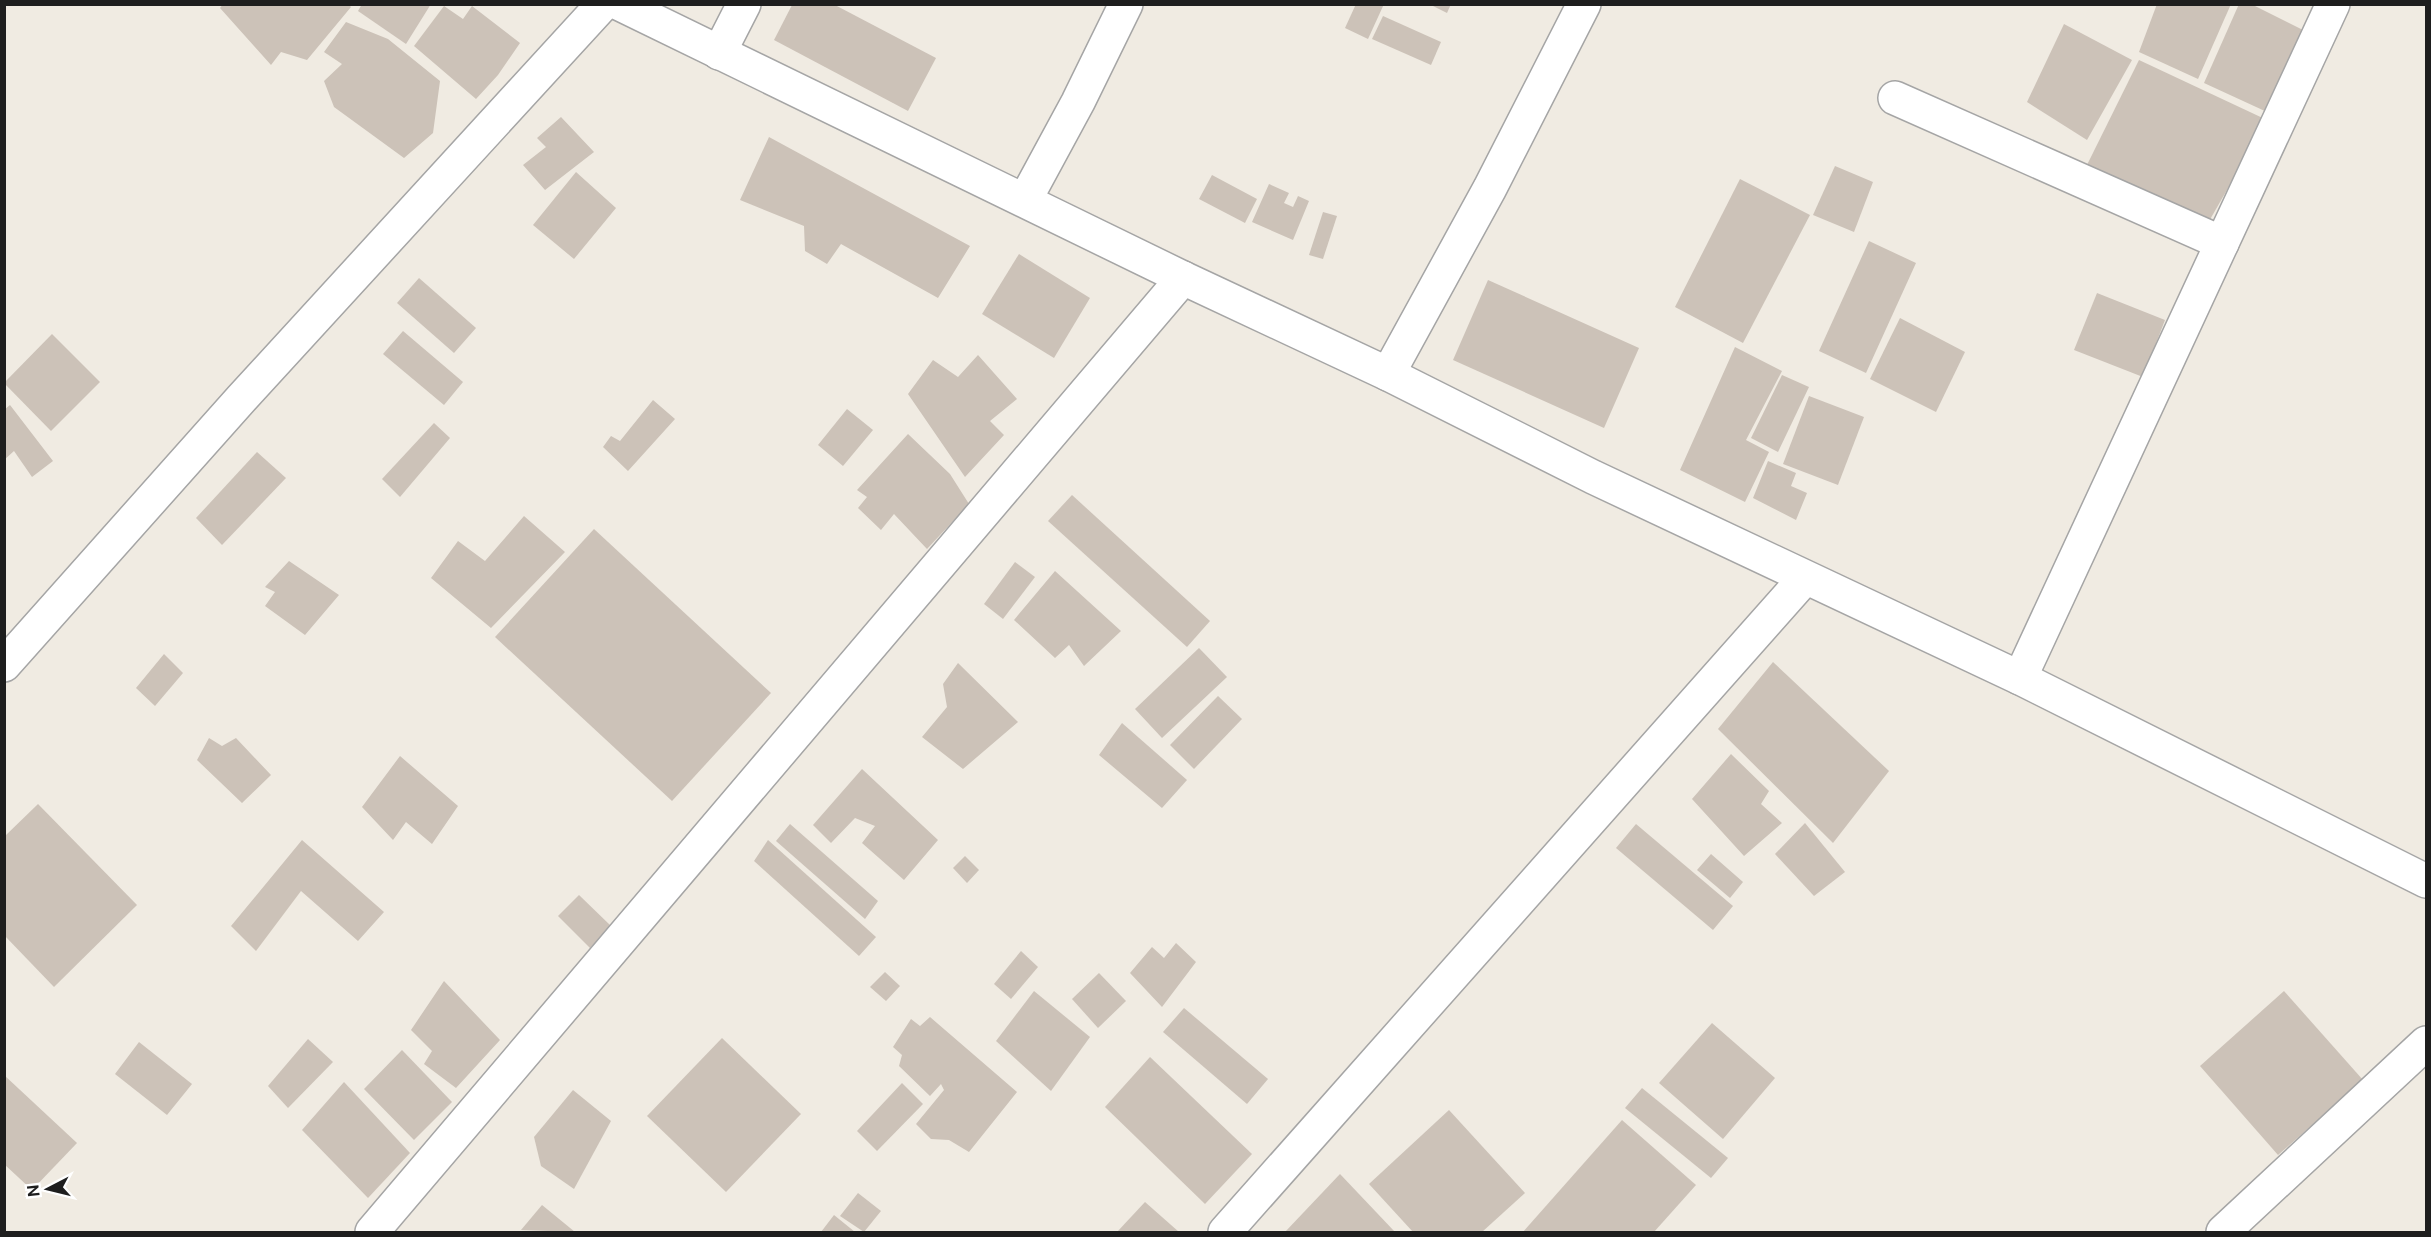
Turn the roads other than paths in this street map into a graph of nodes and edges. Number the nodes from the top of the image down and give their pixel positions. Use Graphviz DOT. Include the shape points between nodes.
graph roads {
  1 [pos="603,4"];
  2 [pos="620,4"];
  3 [pos="744,4"];
  4 [pos="1126,4"];
  5 [pos="1584,4"];
  6 [pos="2333,4"];
  7 [pos="719,53"];
  8 [pos="1895,98"];
  9 [pos="1025,200"];
  10 [pos="2222,243"];
  11 [pos="1184,278"];
  12 [pos="1388,374"];
  13 [pos="1804,579"];
  14 [pos="4,665"];
  15 [pos="2020,678"];
  16 [pos="2427,881"];
  17 [pos="2427,1043"];
  18 [pos="372,1233"];
  19 [pos="1225,1233"];
  20 [pos="2223,1233"];
  1 -- 14 [label="street" via="241,399"];
  2 -- 7 [label="street"];
  3 -- 7 [label="street"];
  4 -- 9 [label="street"];
  5 -- 12 [label="street" via="1490,188"];
  6 -- 10 [label="street"];
  7 -- 9 [label="street"];
  8 -- 10 [label="street"];
  9 -- 11 [label="street"];
  10 -- 15 [label="street"];
  11 -- 12 [label="street"];
  11 -- 18 [label="street"];
  12 -- 13 [label="street"];
  13 -- 15 [label="street"];
  13 -- 19 [label="street"];
  15 -- 16 [label="street"];
  17 -- 20 [label="street"];
}
